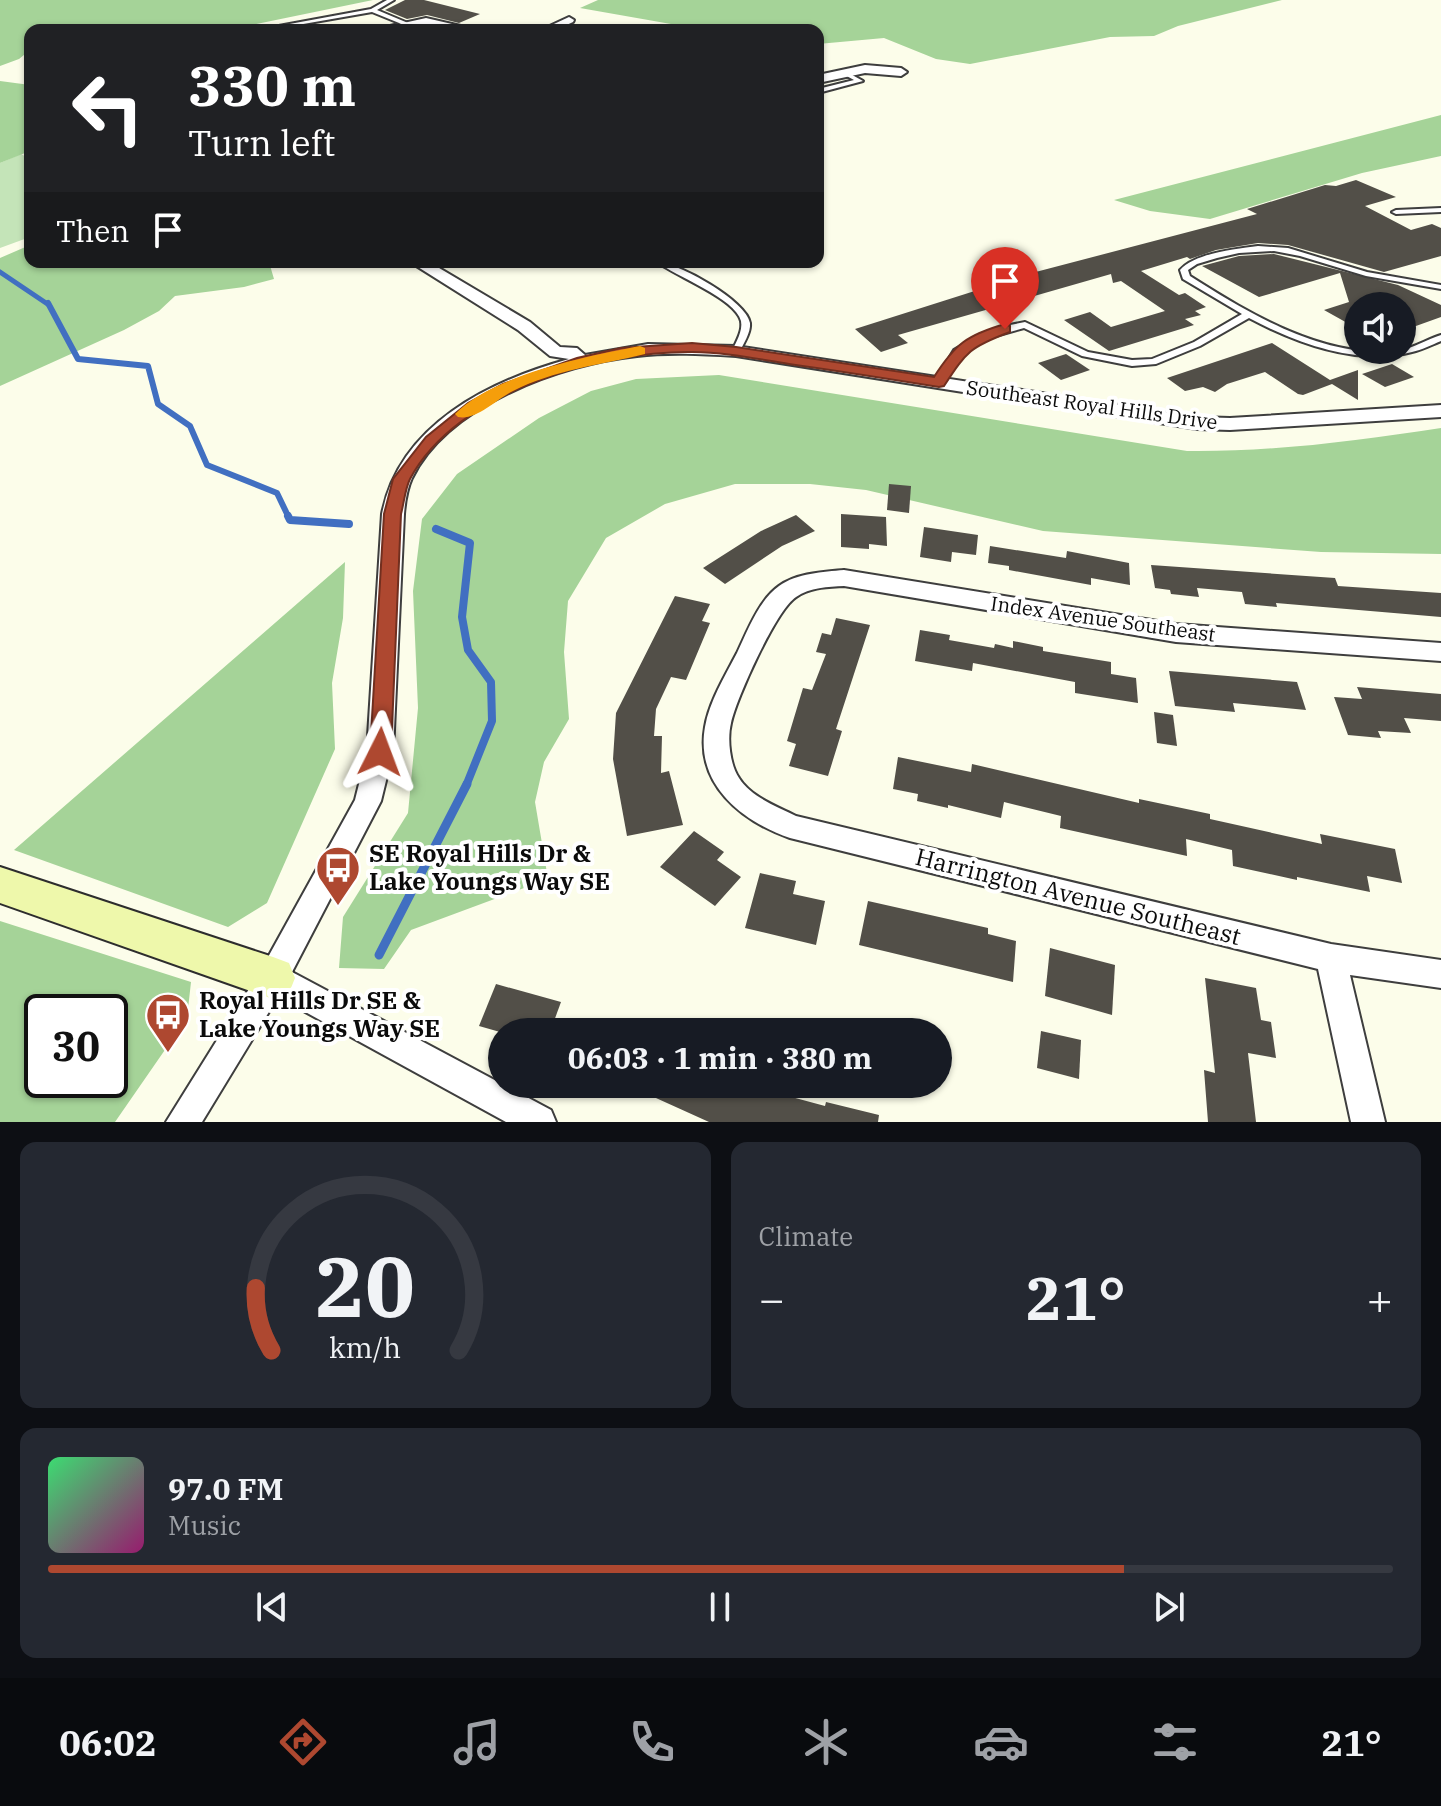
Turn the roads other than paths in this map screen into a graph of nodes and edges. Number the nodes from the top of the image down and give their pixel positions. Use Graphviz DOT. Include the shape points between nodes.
graph roads {
  1 [pos="391,0"];
  2 [pos="373,10"];
  3 [pos="569,20"];
  4 [pos="294,24"];
  5 [pos="406,24"];
  6 [pos="442,24"];
  7 [pos="560,24"];
  8 [pos="901,72"];
  9 [pos="845,73"];
  10 [pos="824,78"];
  11 [pos="824,90"];
  12 [pos="1441,210"];
  13 [pos="1396,212"];
  14 [pos="428,268"];
  15 [pos="454,268"];
  16 [pos="671,268"];
  17 [pos="1441,287"];
  18 [pos="1249,314"];
  19 [pos="1441,338"];
  20 [pos="736,351"];
  21 [pos="576,356"];
  22 [pos="939,383"];
  23 [pos="1441,411"];
  24 [pos="1441,652"];
  25 [pos="728,784"];
  26 [pos="0,885"];
  27 [pos="1331,958"];
  28 [pos="1441,974"];
  29 [pos="273,978"];
  30 [pos="183,1122"];
  31 [pos="539,1122"];
  32 [pos="1368,1122"];
  1 -- 2 [label="lane"];
  2 -- 4 [label="lane"];
  2 -- 5 [label="lane"];
  3 -- 7 [label="street"];
  5 -- 6 [label="street"];
  8 -- 9 [label="street" via="878,68"];
  9 -- 10 [label="street"];
  9 -- 11 [label="lane" via="860,81"];
  12 -- 13 [label="lane"];
  14 -- 21 [label="street" via="524,326 556,352"];
  15 -- 21 [label="street" via="545,321 574,346"];
  16 -- 20 [label="lane" via="735,305 745,320"];
  17 -- 18 [label="lane" via="1266,247 1187,265 1186,277"];
  18 -- 19 [label="lane" via="1349,351 1408,351"];
  18 -- 22 [label="lane" via="1153,362 1085,354 1025,325 1005,329 957,352"];
  20 -- 21 [label="street, Southeast Royal Hills Drive" via="692,347"];
  20 -- 22 [label="street, Southeast Royal Hills Drive"];
  21 -- 29 [label="street, Southeast Royal Hills Drive" via="473,407 436,436 401,479 393,514 380,752 368,801"];
  22 -- 23 [label="street, Southeast Royal Hills Drive" via="1197,423"];
  24 -- 25 [label="street, Index Avenue Southeast" via="1176,633 844,578 815,580 783,593 768,613 718,725"];
  25 -- 27 [label="street, Harrington Avenue Southeast" via="752,807 790,826"];
  26 -- 29 [label="street"];
  27 -- 28 [label="street, Harrington Avenue Southeast"];
  27 -- 32 [label="street"];
  29 -- 30 [label="street, Southeast Royal Hills Drive"];
  29 -- 31 [label="street"];
}
